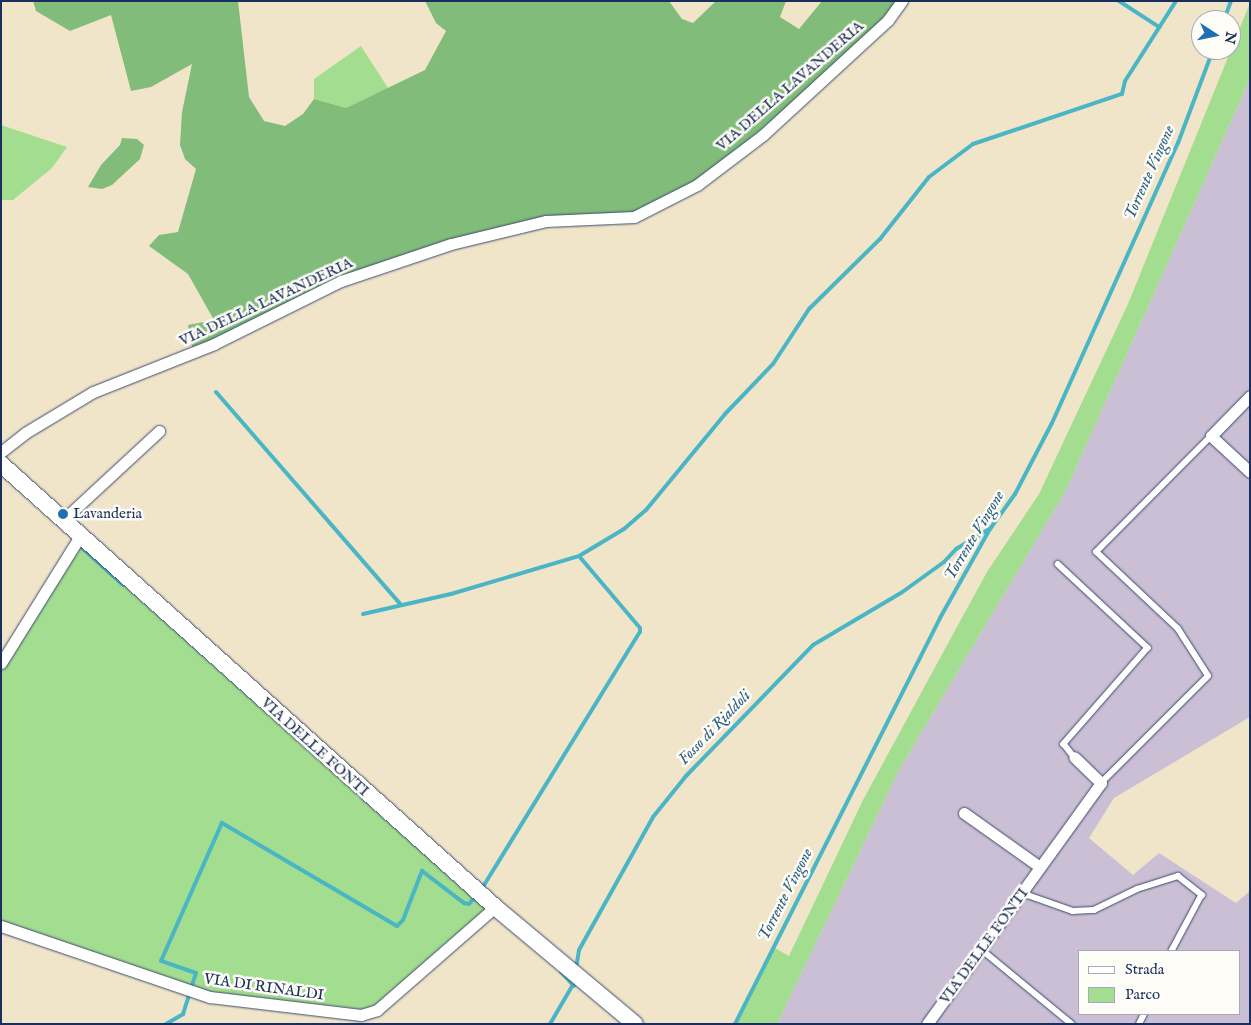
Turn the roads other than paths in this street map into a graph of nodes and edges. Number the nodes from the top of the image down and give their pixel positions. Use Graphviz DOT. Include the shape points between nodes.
graph roads {
  1 [pos="902,1"];
  2 [pos="1250,396"];
  3 [pos="159,431"];
  4 [pos="1211,436"];
  5 [pos="1,452"];
  6 [pos="1,464"];
  7 [pos="1250,472"];
  8 [pos="63,520"];
  9 [pos="80,536"];
  10 [pos="1058,564"];
  11 [pos="1,663"];
  12 [pos="1074,758"];
  13 [pos="1101,783"];
  14 [pos="964,813"];
  15 [pos="1040,867"];
  16 [pos="1022,893"];
  17 [pos="495,908"];
  18 [pos="1,926"];
  19 [pos="981,949"];
  20 [pos="1173,950"];
  21 [pos="635,1024"];
  22 [pos="927,1024"];
  23 [pos="1072,1024"];
  1 -- 5 [label="street, VIA DELLA LAVANDERIA" via="888,20 762,135 698,185 634,217 546,222 451,244 341,281 214,344 93,392 25,433"];
  2 -- 4 [label="street"];
  3 -- 8 [label="street"];
  4 -- 7 [label="street"];
  4 -- 13 [label="lane" via="1096,552 1178,629 1208,676"];
  6 -- 8 [label="street, VIA DELLE FONTI"];
  8 -- 9 [label="street, VIA DELLE FONTI"];
  9 -- 11 [label="street"];
  9 -- 17 [label="street, VIA DELLE FONTI"];
  10 -- 12 [label="lane" via="1148,648 1064,744"];
  12 -- 13 [label="street"];
  13 -- 15 [label="street, VIA DELLE FONTI"];
  14 -- 15 [label="street"];
  15 -- 16 [label="street, VIA DELLE FONTI"];
  16 -- 19 [label="street, VIA DELLE FONTI"];
  16 -- 20 [label="lane" via="1073,911 1094,910 1137,889 1178,876 1202,895"];
  17 -- 18 [label="street, VIA DI RINALDI" via="376,1010 361,1015 210,997"];
  17 -- 21 [label="street, VIA DELLE FONTI"];
  19 -- 22 [label="street, VIA DELLE FONTI"];
  19 -- 23 [label="lane"];
}
